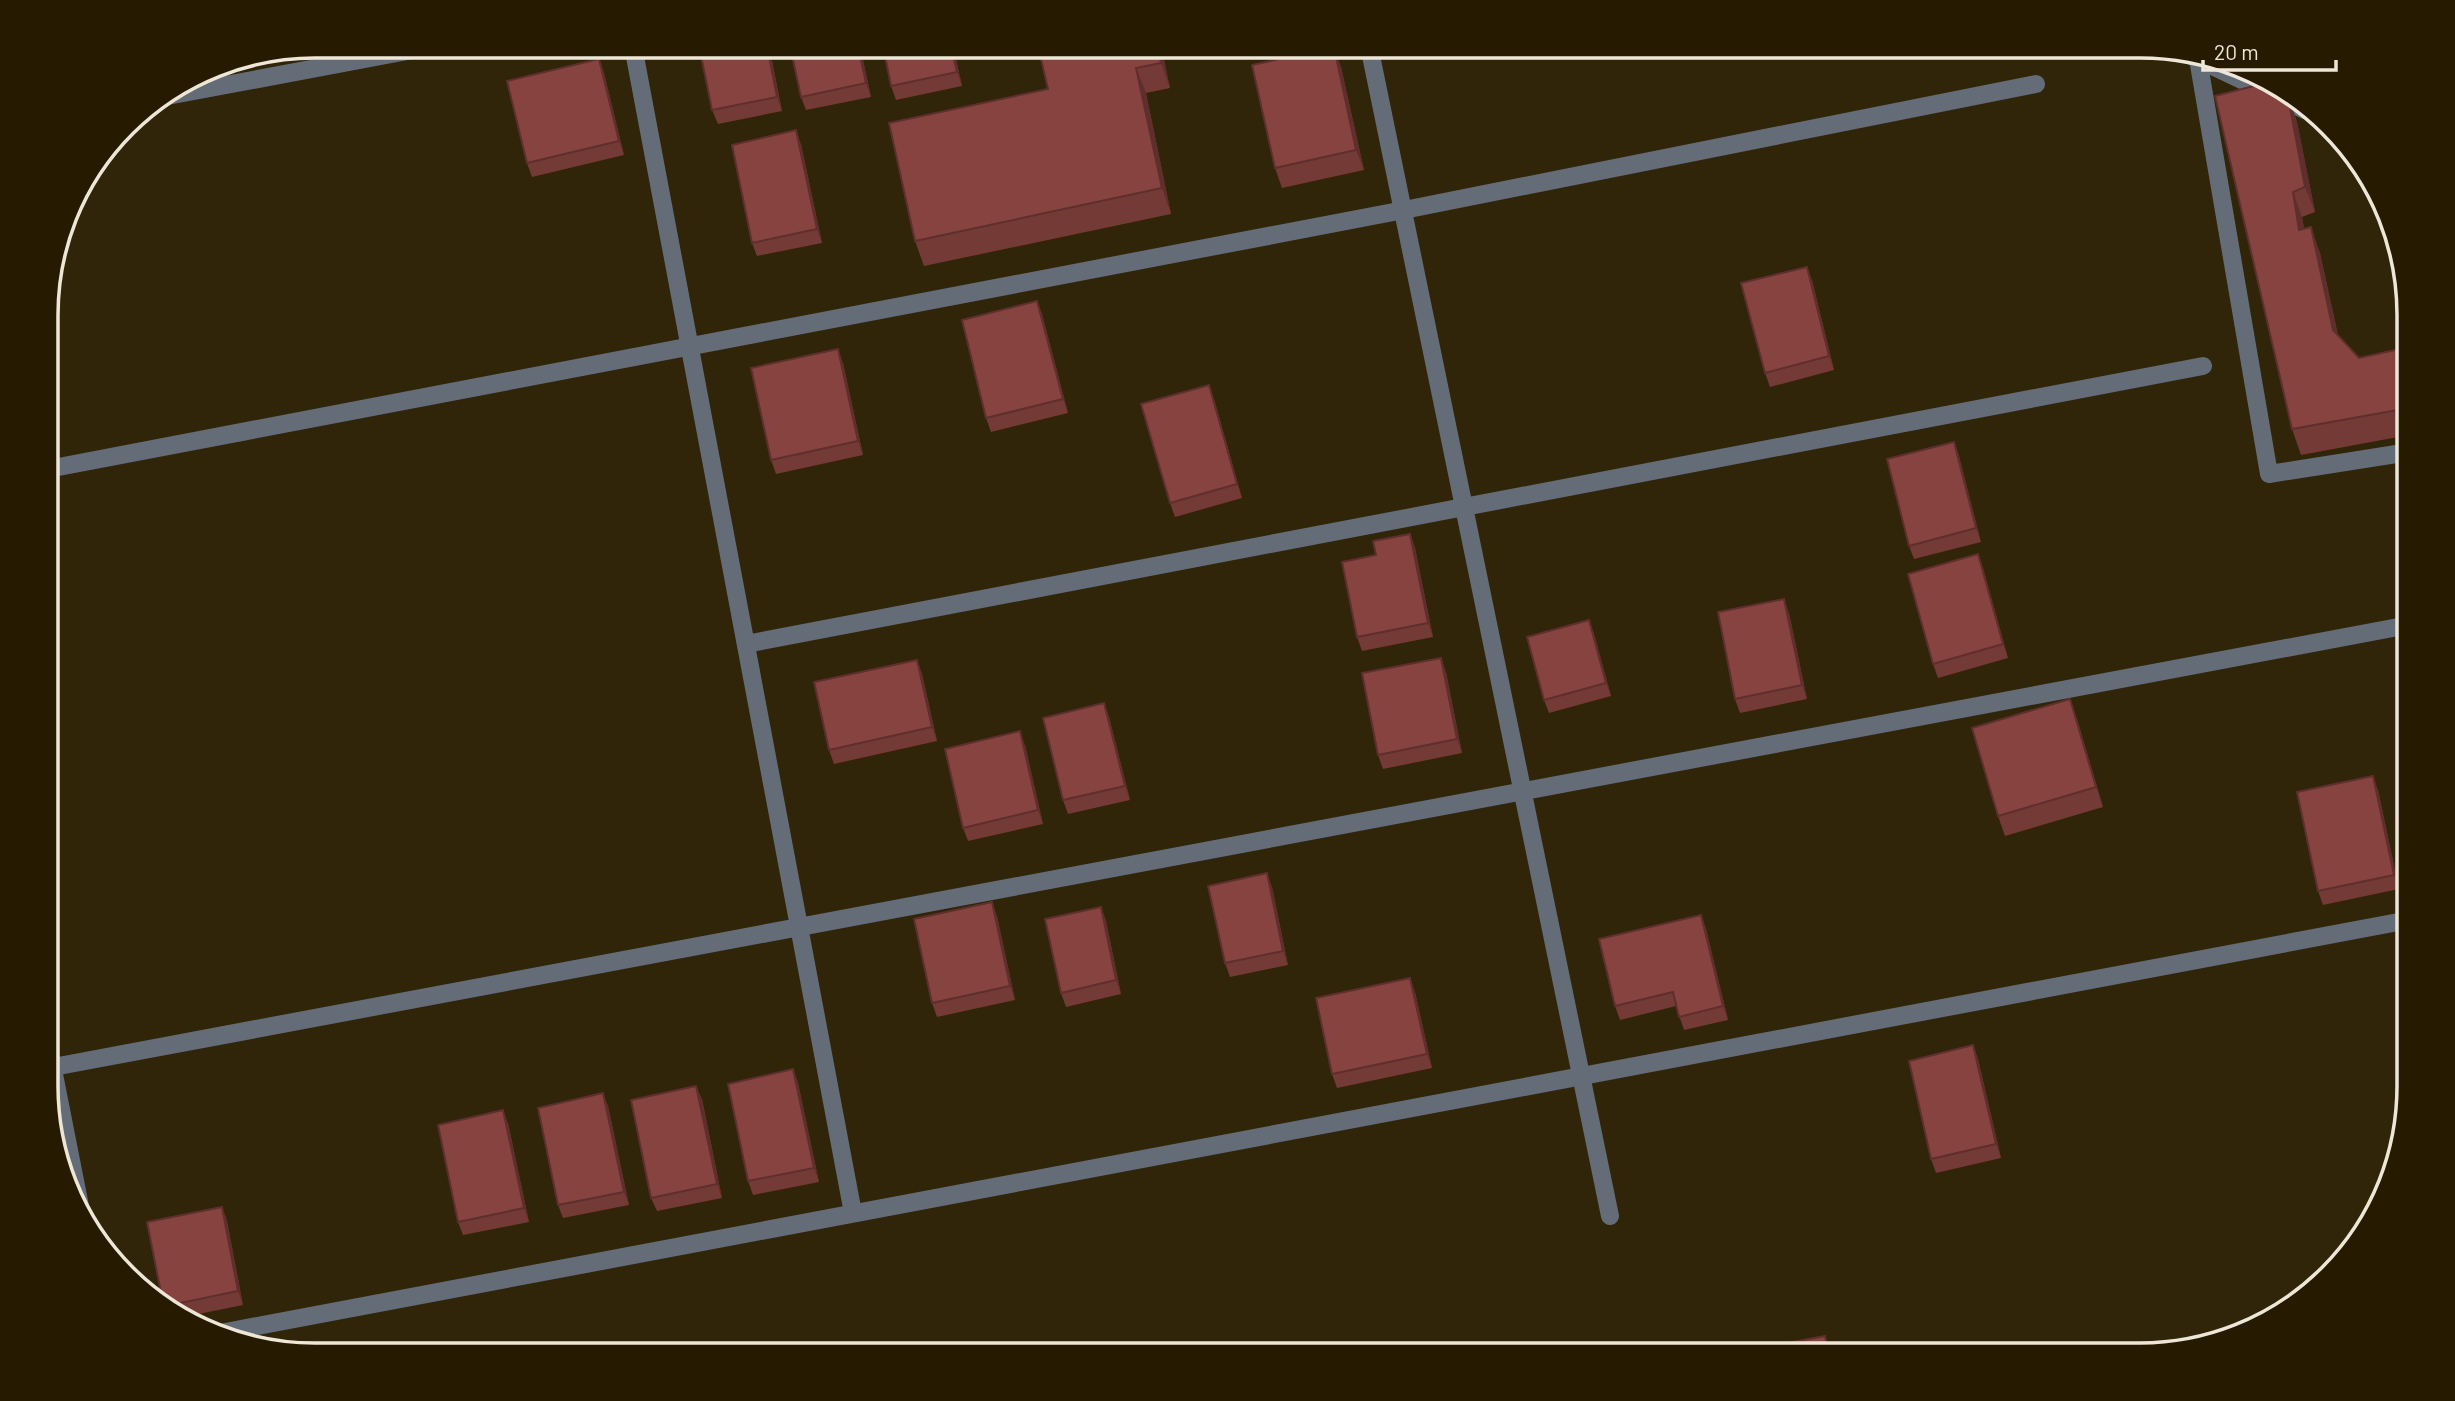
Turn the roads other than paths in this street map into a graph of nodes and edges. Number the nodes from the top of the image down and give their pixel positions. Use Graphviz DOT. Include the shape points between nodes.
graph roads {
  1 [pos="370,58"];
  2 [pos="635,58"];
  3 [pos="1372,58"];
  4 [pos="2199,65"];
  5 [pos="2224,71"];
  6 [pos="2036,84"];
  7 [pos="185,93"];
  8 [pos="2274,95"];
  9 [pos="1404,210"];
  10 [pos="691,347"];
  11 [pos="2203,366"];
  12 [pos="2397,454"];
  13 [pos="58,468"];
  14 [pos="1464,507"];
  15 [pos="2397,627"];
  16 [pos="746,644"];
  17 [pos="1522,791"];
  18 [pos="2397,922"];
  19 [pos="799,926"];
  20 [pos="58,1065"];
  21 [pos="1581,1077"];
  22 [pos="58,1105"];
  23 [pos="73,1175"];
  24 [pos="853,1213"];
  25 [pos="1610,1216"];
  26 [pos="234,1330"];
  1 -- 7 [label="street"];
  2 -- 10 [label="street"];
  3 -- 9 [label="street"];
  4 -- 12 [label="street" via="2269,474"];
  5 -- 8 [label="street"];
  6 -- 9 [label="street"];
  9 -- 10 [label="street"];
  9 -- 14 [label="street"];
  10 -- 13 [label="street"];
  10 -- 16 [label="street"];
  11 -- 14 [label="street"];
  14 -- 16 [label="street"];
  14 -- 17 [label="street"];
  15 -- 17 [label="street"];
  16 -- 19 [label="street"];
  17 -- 19 [label="street"];
  17 -- 21 [label="street"];
  18 -- 21 [label="street"];
  19 -- 20 [label="street"];
  19 -- 24 [label="street"];
  21 -- 24 [label="street"];
  21 -- 25 [label="street"];
  22 -- 23 [label="street"];
  24 -- 26 [label="street"];
}
